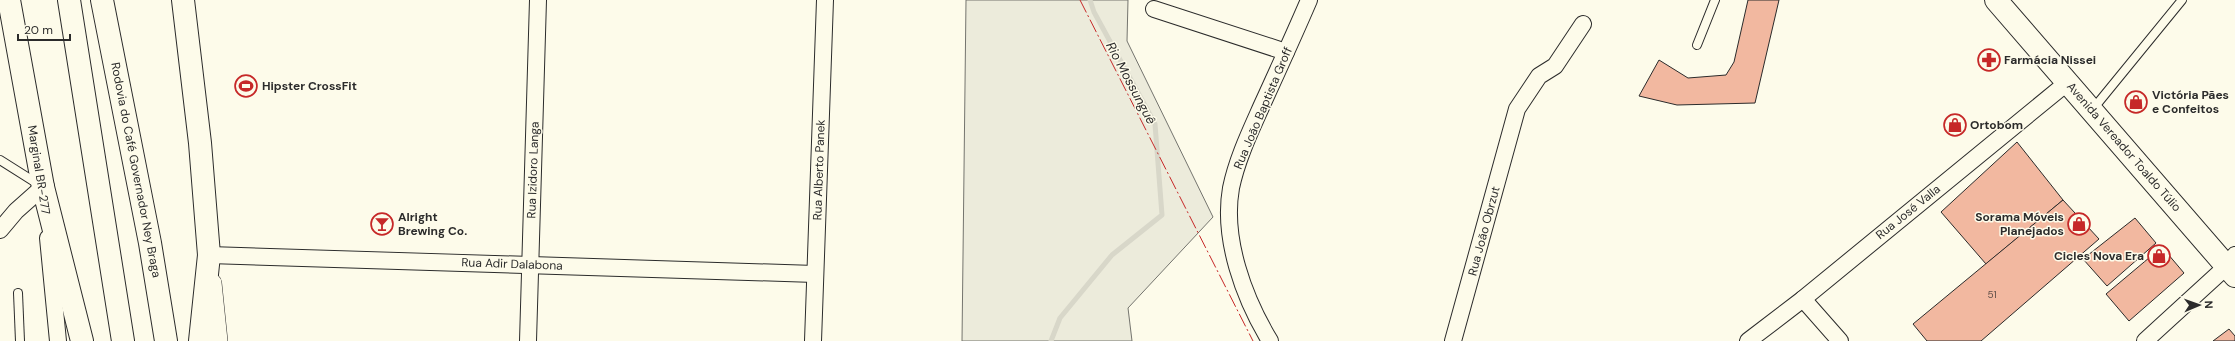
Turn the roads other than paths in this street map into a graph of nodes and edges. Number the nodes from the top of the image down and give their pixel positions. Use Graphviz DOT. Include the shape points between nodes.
graph roads {
  1 [pos="8,0"];
  2 [pos="69,0"];
  3 [pos="102,0"];
  4 [pos="183,0"];
  5 [pos="538,0"];
  6 [pos="825,0"];
  7 [pos="1309,0"];
  8 [pos="1715,0"];
  9 [pos="1996,0"];
  10 [pos="2182,0"];
  11 [pos="1154,9"];
  12 [pos="1582,24"];
  13 [pos="1697,45"];
  14 [pos="1286,52"];
  15 [pos="2068,82"];
  16 [pos="2092,110"];
  17 [pos="0,160"];
  18 [pos="43,187"];
  19 [pos="0,230"];
  20 [pos="209,255"];
  21 [pos="530,265"];
  22 [pos="2232,266"];
  23 [pos="815,274"];
  24 [pos="18,293"];
  25 [pos="1803,299"];
  26 [pos="20,341"];
  27 [pos="58,341"];
  28 [pos="82,341"];
  29 [pos="123,341"];
  30 [pos="166,341"];
  31 [pos="200,341"];
  32 [pos="218,341"];
  33 [pos="528,341"];
  34 [pos="813,341"];
  35 [pos="1270,341"];
  36 [pos="1454,341"];
  37 [pos="1748,341"];
  38 [pos="1840,341"];
  39 [pos="2145,341"];
  1 -- 18 [label="main road, Marginal BR-277"];
  2 -- 29 [label="main road"];
  3 -- 30 [label="main road, Rodovia do Café Governador Ney Braga" via="150,243"];
  4 -- 20 [label="main road" via="200,143"];
  5 -- 21 [label="street, Rua Izidoro Langa"];
  6 -- 23 [label="street, Rua Alberto Panek"];
  7 -- 14 [label="street, Rua João Baptista Groff"];
  8 -- 13 [label="lane"];
  9 -- 15 [label="main road, Avenida Vereador Toaldo Túlio"];
  10 -- 16 [label="lane"];
  11 -- 14 [label="street"];
  12 -- 36 [label="street, Rua João Obrzut" via="1554,66 1544,71 1520,102"];
  14 -- 35 [label="street, Rua João Baptista Groff" via="1238,163 1231,188 1232,242 1239,272 1250,302"];
  15 -- 16 [label="main road, Avenida Vereador Toaldo Túlio"];
  15 -- 25 [label="street, Rua José Valla"];
  16 -- 22 [label="main road, Avenida Vereador Toaldo Túlio"];
  17 -- 18 [label="lane"];
  18 -- 19 [label="street" via="16,211"];
  18 -- 27 [label="street, Marginal BR-277"];
  18 -- 28 [label="main road"];
  20 -- 21 [label="street, Rua Adir Dalabona"];
  20 -- 31 [label="main road"];
  20 -- 32 [label="street"];
  21 -- 23 [label="street, Rua Adir Dalabona"];
  21 -- 33 [label="street, Rua Izidoro Langa"];
  22 -- 39 [label="street"];
  23 -- 34 [label="street, Rua Alberto Panek"];
  24 -- 26 [label="lane"];
  25 -- 37 [label="street, Rua José Valla"];
  25 -- 38 [label="street"];
}
